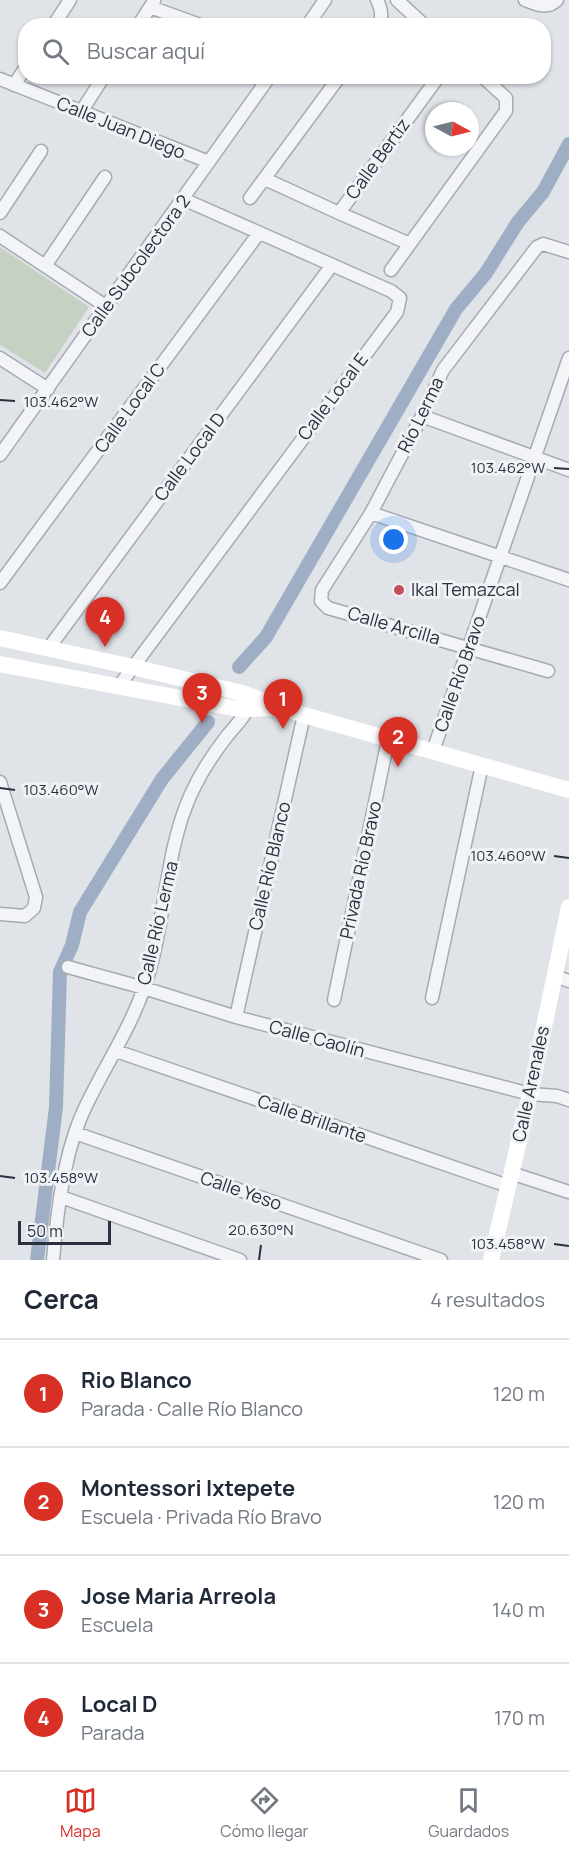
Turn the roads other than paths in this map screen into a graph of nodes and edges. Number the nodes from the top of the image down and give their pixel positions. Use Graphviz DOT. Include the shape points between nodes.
graph roads {
  1 [pos="70,0"];
  2 [pos="325,0"];
  3 [pos="377,0"];
  4 [pos="397,0"];
  5 [pos="525,0"];
  6 [pos="557,0"];
  7 [pos="153,4"];
  8 [pos="58,18"];
  9 [pos="143,18"];
  10 [pos="185,18"];
  11 [pos="312,18"];
  12 [pos="380,18"];
  13 [pos="416,18"];
  14 [pos="0,79"];
  15 [pos="18,79"];
  16 [pos="99,84"];
  17 [pos="264,84"];
  18 [pos="334,84"];
  19 [pos="433,84"];
  20 [pos="491,84"];
  21 [pos="14,85"];
  22 [pos="81,112"];
  23 [pos="41,151"];
  24 [pos="210,162"];
  25 [pos="105,177"];
  26 [pos="265,179"];
  27 [pos="250,198"];
  28 [pos="183,199"];
  29 [pos="0,213"];
  30 [pos="339,213"];
  31 [pos="259,233"];
  32 [pos="0,236"];
  33 [pos="410,244"];
  34 [pos="569,252"];
  35 [pos="332,265"];
  36 [pos="45,266"];
  37 [pos="391,270"];
  38 [pos="107,307"];
  39 [pos="0,358"];
  40 [pos="569,358"];
  41 [pos="565,384"];
  42 [pos="48,389"];
  43 [pos="422,416"];
  44 [pos="0,455"];
  45 [pos="535,457"];
  46 [pos="569,470"];
  47 [pos="371,513"];
  48 [pos="501,558"];
  49 [pos="569,580"];
  50 [pos="0,583"];
  51 [pos="321,601"];
  52 [pos="0,638"];
  53 [pos="469,647"];
  54 [pos="48,649"];
  55 [pos="0,664"];
  56 [pos="133,667"];
  57 [pos="548,671"];
  58 [pos="119,686"];
  59 [pos="250,703"];
  60 [pos="304,716"];
  61 [pos="388,740"];
  62 [pos="433,751"];
  63 [pos="482,765"];
  64 [pos="0,782"];
  65 [pos="569,790"];
  66 [pos="569,907"];
  67 [pos="0,914"];
  68 [pos="68,967"];
  69 [pos="562,979"];
  70 [pos="144,988"];
  71 [pos="432,998"];
  72 [pos="334,1000"];
  73 [pos="236,1017"];
  74 [pos="116,1051"];
  75 [pos="530,1094"];
  76 [pos="569,1100"];
  77 [pos="75,1133"];
  78 [pos="510,1180"];
  79 [pos="569,1192"];
  80 [pos="61,1197"];
  81 [pos="53,1260"];
  82 [pos="240,1260"];
  83 [pos="441,1260"];
  84 [pos="492,1260"];
  1 -- 8 [label="street"];
  2 -- 11 [label="street"];
  3 -- 12 [label="street"];
  4 -- 13 [label="street"];
  5 -- 6 [label="street" via="544,6"];
  7 -- 9 [label="street"];
  7 -- 10 [label="street"];
  14 -- 21 [label="street, Calle Juan Diego"];
  15 -- 21 [label="street"];
  16 -- 22 [label="street"];
  17 -- 24 [label="street, Calle Subcolectora 2"];
  18 -- 26 [label="street"];
  19 -- 30 [label="street, Calle Bertiz"];
  20 -- 33 [label="street" via="503,94 506,111"];
  21 -- 22 [label="street, Calle Juan Diego"];
  22 -- 24 [label="street, Calle Juan Diego"];
  23 -- 29 [label="street"];
  24 -- 28 [label="street, Calle Subcolectora 2"];
  25 -- 36 [label="street"];
  26 -- 27 [label="street"];
  26 -- 30 [label="street"];
  28 -- 31 [label="street, Calle Local E"];
  28 -- 38 [label="street, Calle Subcolectora 2"];
  30 -- 33 [label="street"];
  31 -- 35 [label="street, Calle Local E"];
  31 -- 50 [label="street, Calle Local C"];
  32 -- 36 [label="street"];
  33 -- 37 [label="street"];
  34 -- 43 [label="street, Río Lerma" via="543,244 537,247 443,370"];
  35 -- 54 [label="street, Calle Local D"];
  35 -- 56 [label="street, Calle Local E" via="391,291 400,298 397,312"];
  36 -- 38 [label="street"];
  38 -- 42 [label="street, Calle Subcolectora 2"];
  39 -- 42 [label="street"];
  40 -- 41 [label="street, Calle Río Bravo"];
  41 -- 45 [label="street, Calle Río Bravo"];
  42 -- 44 [label="street, Calle Subcolectora 2"];
  43 -- 45 [label="street"];
  43 -- 47 [label="street, Río Lerma"];
  45 -- 46 [label="street"];
  45 -- 48 [label="street, Calle Río Bravo"];
  47 -- 48 [label="street"];
  47 -- 51 [label="street, Río Lerma" via="322,590"];
  48 -- 49 [label="street"];
  48 -- 53 [label="street, Calle Río Bravo"];
  51 -- 53 [label="street, Calle Arcilla" via="328,608"];
  52 -- 54 [label="main road"];
  53 -- 57 [label="street, Calle Arcilla"];
  53 -- 62 [label="street, Calle Río Bravo"];
  54 -- 56 [label="main road"];
  55 -- 58 [label="main road"];
  56 -- 58 [label="street, Calle Local E"];
  56 -- 59 [label="main road"];
  58 -- 59 [label="main road"];
  59 -- 60 [label="main road"];
  59 -- 70 [label="street, Calle Río Lerma" via="188,803"];
  60 -- 61 [label="main road"];
  60 -- 73 [label="street, Calle Río Blanco"];
  61 -- 62 [label="main road"];
  61 -- 72 [label="street, Privada Río Bravo"];
  62 -- 63 [label="main road"];
  63 -- 65 [label="main road"];
  63 -- 71 [label="street"];
  64 -- 67 [label="street" via="36,897 34,908 25,916"];
  66 -- 69 [label="main road, Calle Arenales"];
  68 -- 70 [label="street, Calle Caolín"];
  69 -- 75 [label="main road, Calle Arenales"];
  70 -- 73 [label="street, Calle Caolín"];
  70 -- 74 [label="street, Calle Río Lerma"];
  73 -- 75 [label="street, Calle Caolín"];
  74 -- 77 [label="street, Calle Río Lerma"];
  74 -- 78 [label="street, Calle Brillante"];
  75 -- 76 [label="street, Calle Caolín"];
  75 -- 78 [label="main road, Calle Arenales"];
  77 -- 80 [label="street, Calle Río Lerma"];
  77 -- 83 [label="street, Calle Yeso"];
  78 -- 79 [label="street, Calle Brillante"];
  78 -- 84 [label="main road, Calle Arenales"];
  80 -- 81 [label="street, Calle Río Lerma"];
  80 -- 82 [label="street"];
}
